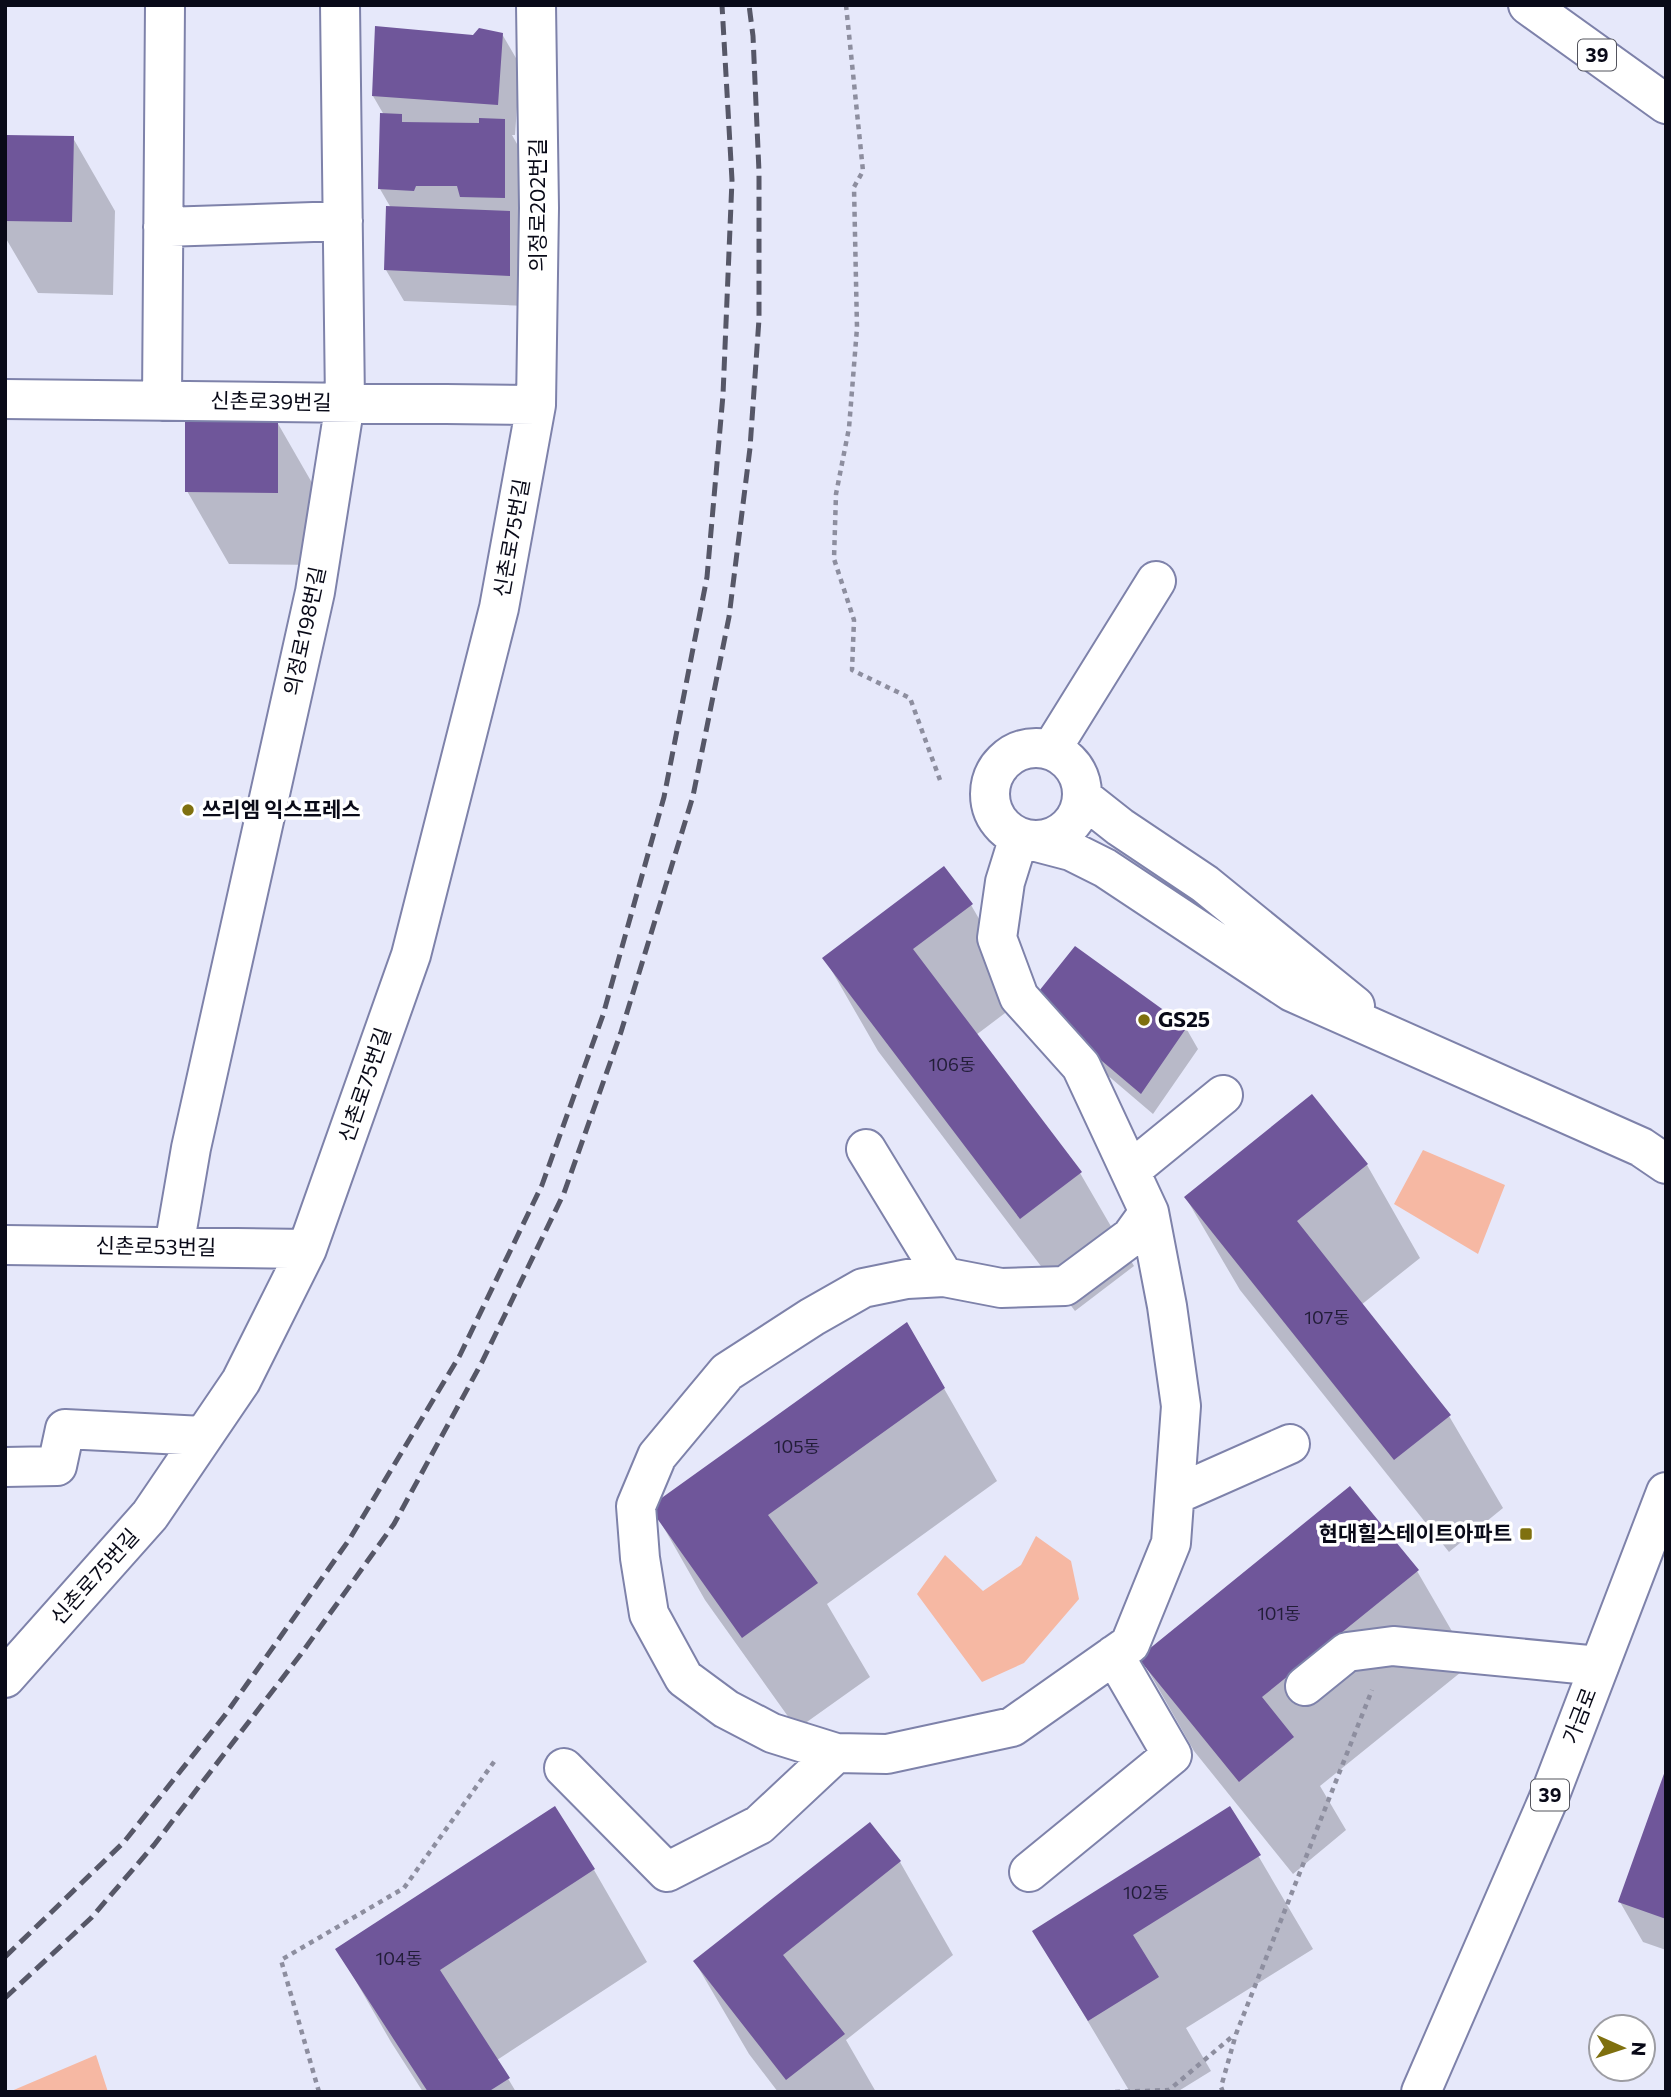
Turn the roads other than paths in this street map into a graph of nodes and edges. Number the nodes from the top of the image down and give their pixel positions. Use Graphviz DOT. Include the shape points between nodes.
graph roads {
  1 [pos="165,5"];
  2 [pos="340,5"];
  3 [pos="536,5"];
  4 [pos="1528,5"];
  5 [pos="1666,104"];
  6 [pos="343,221"];
  7 [pos="163,227"];
  8 [pos="5,399"];
  9 [pos="162,401"];
  10 [pos="345,403"];
  11 [pos="536,405"];
  12 [pos="1156,581"];
  13 [pos="1051,750"];
  14 [pos="1082,797"];
  15 [pos="1024,839"];
  16 [pos="1395,1038"];
  17 [pos="1223,1096"];
  18 [pos="866,1149"];
  19 [pos="1666,1164"];
  20 [pos="1131,1170"];
  21 [pos="1149,1212"];
  22 [pos="5,1245"];
  23 [pos="174,1247"];
  24 [pos="307,1249"];
  25 [pos="944,1277"];
  26 [pos="203,1436"];
  27 [pos="1290,1444"];
  28 [pos="5,1467"];
  29 [pos="1666,1492"];
  30 [pos="1175,1495"];
  31 [pos="1114,1656"];
  32 [pos="1599,1666"];
  33 [pos="5,1678"];
  34 [pos="1305,1686"];
  35 [pos="836,1753"];
  36 [pos="564,1768"];
  37 [pos="1029,1872"];
  38 [pos="1421,2092"];
  1 -- 7 [label="street"];
  2 -- 6 [label="street, 의정로198번길"];
  3 -- 11 [label="street, 의정로202번길"];
  4 -- 5 [label="street, 39"];
  6 -- 7 [label="street"];
  6 -- 10 [label="street, 의정로198번길"];
  7 -- 9 [label="street"];
  8 -- 9 [label="street, 신촌로39번길"];
  9 -- 10 [label="street, 신촌로39번길"];
  10 -- 11 [label="street, 신촌로39번길"];
  10 -- 23 [label="street, 의정로198번길" via="315,592 191,1148"];
  11 -- 24 [label="street, 신촌로75번길" via="499,608 411,955"];
  12 -- 13 [label="street"];
  13 -- 14 [label="street" via="1071,763 1082,785"];
  13 -- 15 [label="street" via="1020,750 1006,758 993,778 990,801 995,816"];
  14 -- 15 [label="street" via="1071,825 1059,834 1045,840"];
  14 -- 16 [label="street" via="1205,884"];
  15 -- 16 [label="street" via="1071,851 1105,868 1292,992"];
  15 -- 20 [label="street" via="1005,882 997,938 1018,997 1081,1066"];
  16 -- 19 [label="street" via="1641,1147"];
  17 -- 20 [label="street"];
  18 -- 25 [label="street"];
  20 -- 21 [label="street"];
  21 -- 25 [label="street" via="1131,1237 1065,1286 1000,1288"];
  21 -- 30 [label="street" via="1181,1406"];
  22 -- 23 [label="street, 신촌로53번길"];
  23 -- 24 [label="street, 신촌로53번길"];
  24 -- 26 [label="street, 신촌로75번길" via="241,1381"];
  25 -- 35 [label="street" via="863,1288 727,1372 657,1456 636,1506 649,1614 684,1678 726,1709 772,1733"];
  26 -- 28 [label="street" via="65,1429 57,1466"];
  26 -- 33 [label="street, 신촌로75번길" via="150,1515"];
  27 -- 30 [label="street"];
  29 -- 32 [label="street, 가금로 / 39"];
  30 -- 31 [label="street" via="1171,1543 1130,1644"];
  31 -- 35 [label="street" via="1012,1727 887,1754"];
  31 -- 37 [label="street" via="1172,1755"];
  32 -- 34 [label="street" via="1393,1646 1347,1652"];
  32 -- 38 [label="street, 가금로 / 39" via="1548,1800"];
  35 -- 36 [label="street" via="759,1825 667,1872"];
}
